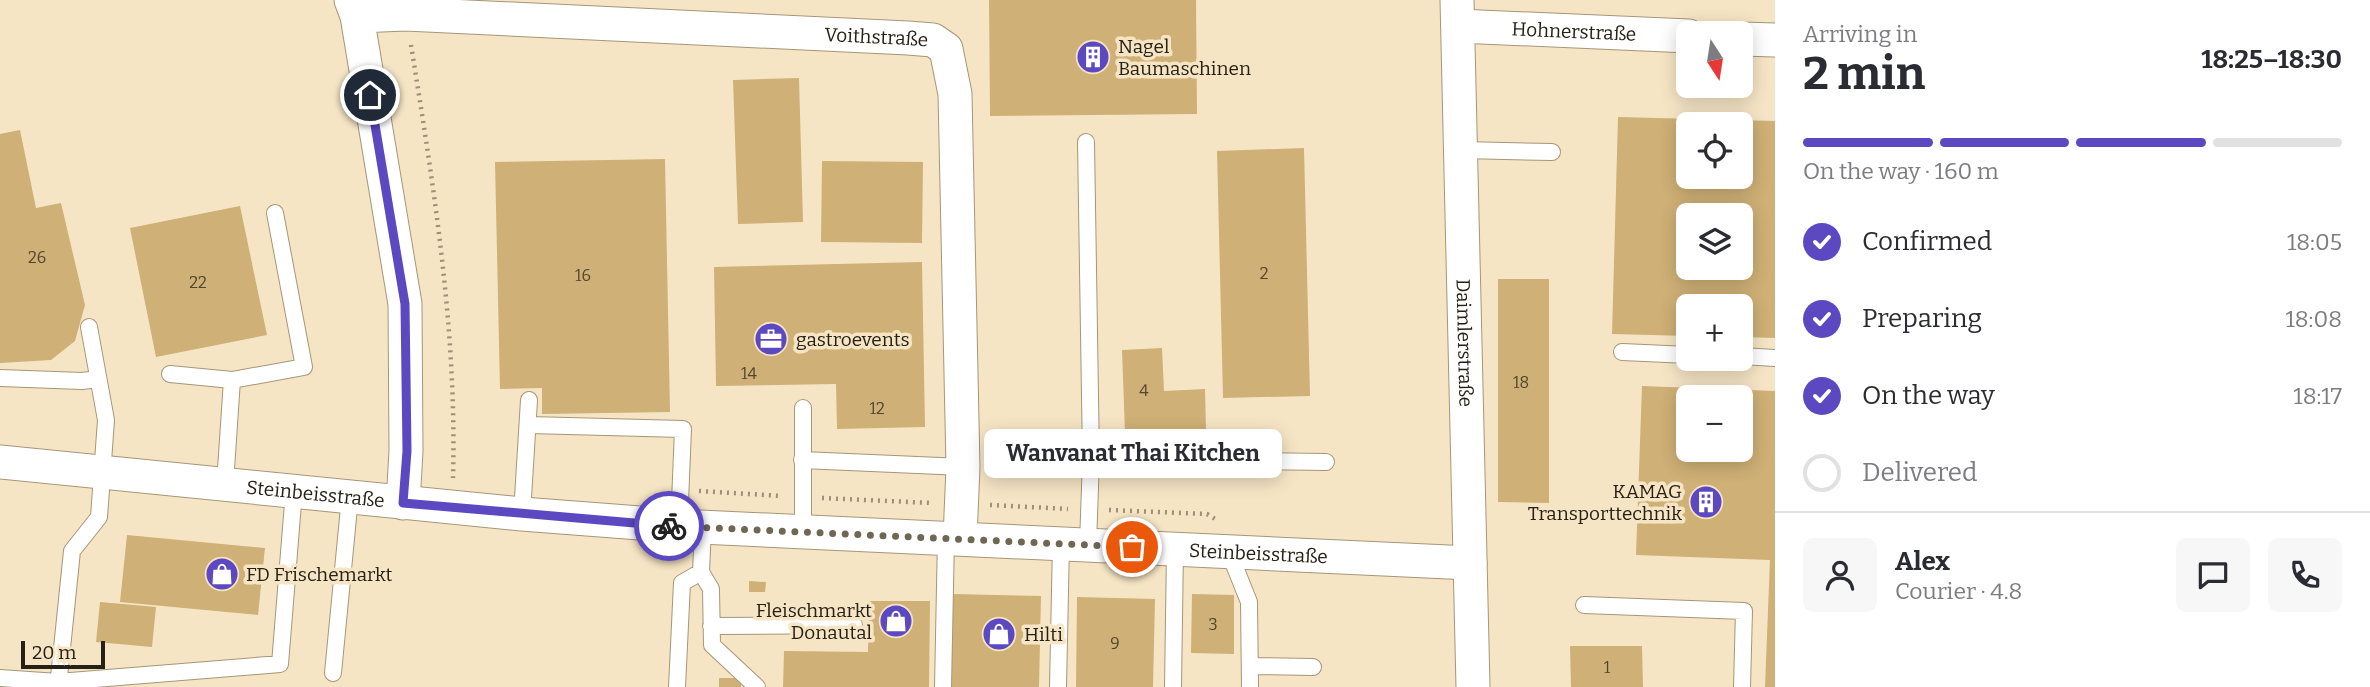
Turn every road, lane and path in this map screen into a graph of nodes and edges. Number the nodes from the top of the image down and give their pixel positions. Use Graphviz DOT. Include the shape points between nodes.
graph roads {
  1 [pos="354,8"];
  2 [pos="1458,13"];
  3 [pos="406,14"];
  4 [pos="1676,35"];
  5 [pos="1754,39"];
  6 [pos="1775,40"];
  7 [pos="1086,142"];
  8 [pos="1461,150"];
  9 [pos="1552,152"];
  10 [pos="275,214"];
  11 [pos="89,327"];
  12 [pos="1622,352"];
  13 [pos="1676,354"];
  14 [pos="1753,357"];
  15 [pos="1775,358"];
  16 [pos="170,374"];
  17 [pos="0,378"];
  18 [pos="99,379"];
  19 [pos="232,380"];
  20 [pos="529,400"];
  21 [pos="803,408"];
  22 [pos="529,425"];
  23 [pos="1091,459"];
  24 [pos="802,460"];
  25 [pos="0,462"];
  26 [pos="1326,462"];
  27 [pos="963,467"];
  28 [pos="103,471"];
  29 [pos="225,484"];
  30 [pos="294,491"];
  31 [pos="350,497"];
  32 [pos="403,503"];
  33 [pos="452,508"];
  34 [pos="522,514"];
  35 [pos="691,527"];
  36 [pos="803,532"];
  37 [pos="953,537"];
  38 [pos="1074,544"];
  39 [pos="1175,549"];
  40 [pos="1242,553"];
  41 [pos="1470,563"];
  42 [pos="701,572"];
  43 [pos="1584,605"];
  44 [pos="854,625"];
  45 [pos="711,626"];
  46 [pos="1250,666"];
  47 [pos="1313,667"];
  48 [pos="333,673"];
  49 [pos="0,678"];
  50 [pos="58,685"];
  51 [pos="677,687"];
  52 [pos="757,687"];
  53 [pos="943,687"];
  54 [pos="1058,687"];
  55 [pos="1173,687"];
  56 [pos="1250,687"];
  57 [pos="1473,687"];
  58 [pos="1742,687"];
  1 -- 3 [label="street, Voithstraße"];
  1 -- 32 [label="street, Voithstraße" via="405,304"];
  2 -- 4 [label="street, Hohnerstraße"];
  2 -- 8 [label="street, Daimlerstraße"];
  3 -- 27 [label="street, Voithstraße" via="933,40 946,49 955,94"];
  3 -- 33 [label="path" via="440,223 454,437"];
  5 -- 6 [label="street"];
  7 -- 23 [label="lane"];
  8 -- 9 [label="lane"];
  8 -- 41 [label="street, Daimlerstraße"];
  10 -- 19 [label="lane" via="303,367"];
  11 -- 18 [label="lane"];
  12 -- 13 [label="lane"];
  14 -- 15 [label="lane"];
  16 -- 19 [label="lane"];
  17 -- 18 [label="lane"];
  18 -- 28 [label="lane" via="106,419"];
  19 -- 29 [label="lane"];
  20 -- 22 [label="lane"];
  21 -- 24 [label="lane"];
  22 -- 34 [label="lane"];
  22 -- 35 [label="lane" via="683,429"];
  23 -- 26 [label="lane"];
  23 -- 38 [label="lane"];
  24 -- 27 [label="lane"];
  24 -- 36 [label="lane"];
  25 -- 28 [label="street, Steinbeisstraße"];
  27 -- 37 [label="street, Voithstraße"];
  28 -- 29 [label="street, Steinbeisstraße"];
  28 -- 50 [label="lane" via="99,517 72,551"];
  29 -- 30 [label="street, Steinbeisstraße"];
  30 -- 31 [label="street, Steinbeisstraße"];
  30 -- 50 [label="lane" via="280,664"];
  31 -- 32 [label="street, Steinbeisstraße"];
  31 -- 48 [label="lane"];
  32 -- 33 [label="street, Steinbeisstraße"];
  33 -- 34 [label="street, Steinbeisstraße"];
  34 -- 35 [label="street, Steinbeisstraße"];
  35 -- 36 [label="street, Steinbeisstraße"];
  35 -- 42 [label="lane"];
  36 -- 37 [label="street, Steinbeisstraße"];
  37 -- 38 [label="street, Steinbeisstraße"];
  37 -- 53 [label="lane"];
  38 -- 39 [label="street, Steinbeisstraße"];
  38 -- 54 [label="lane"];
  39 -- 40 [label="street, Steinbeisstraße"];
  39 -- 55 [label="lane"];
  40 -- 41 [label="street, Steinbeisstraße"];
  40 -- 46 [label="lane" via="1250,602"];
  41 -- 57 [label="street, Daimlerstraße"];
  42 -- 45 [label="lane" via="711,589"];
  42 -- 51 [label="lane" via="682,583"];
  43 -- 58 [label="lane" via="1744,611"];
  44 -- 45 [label="lane"];
  45 -- 52 [label="lane" via="712,645"];
  46 -- 47 [label="lane"];
  46 -- 56 [label="lane"];
  49 -- 50 [label="lane"];
}
